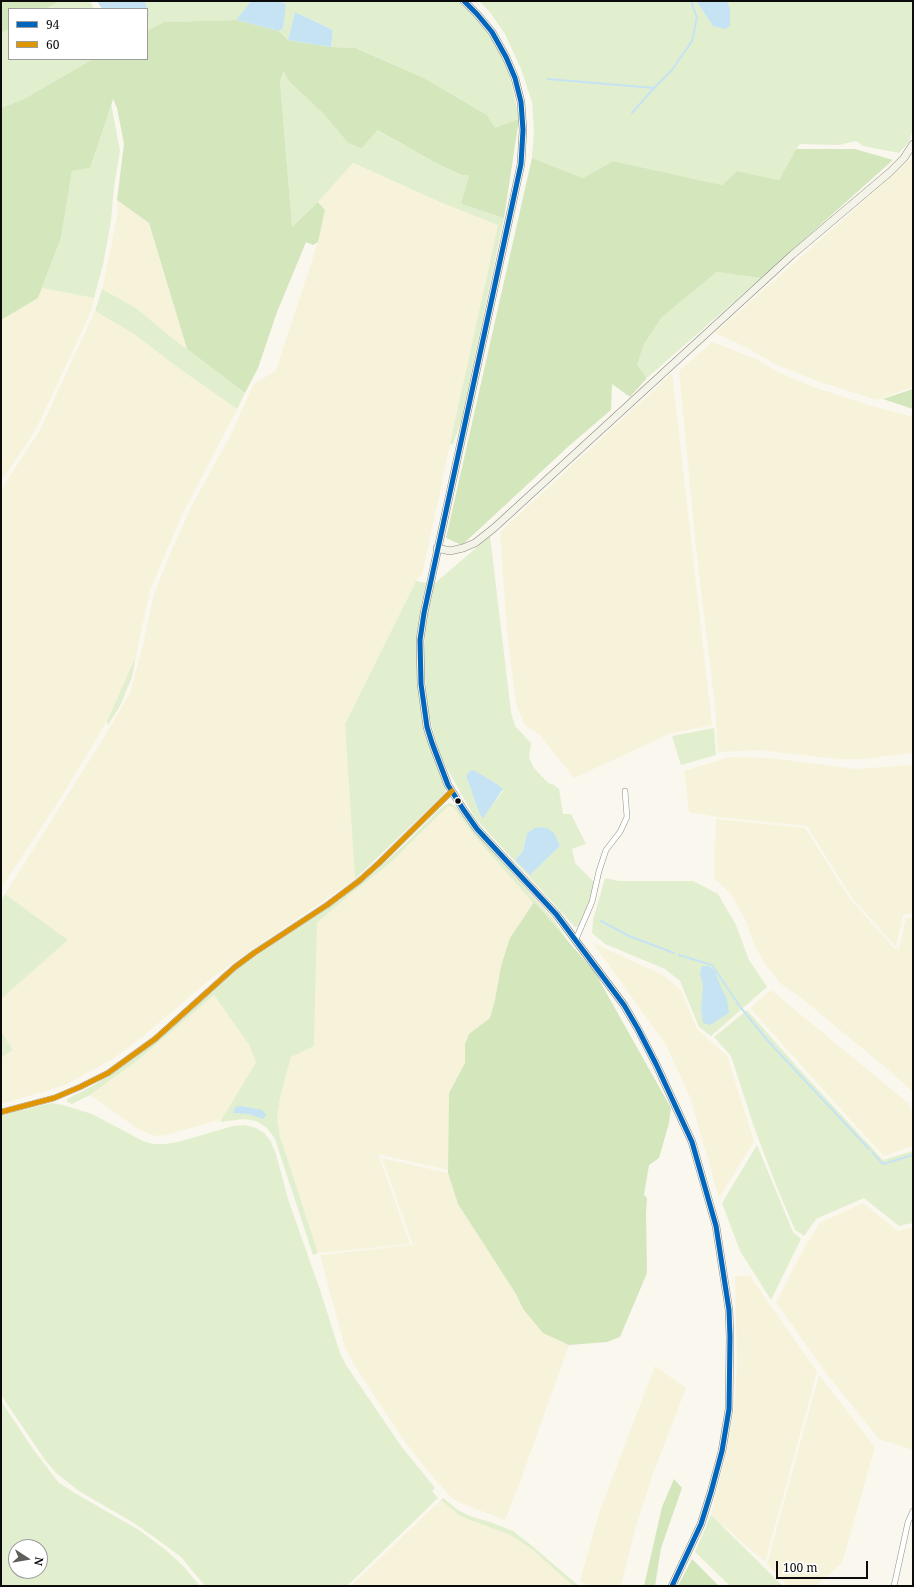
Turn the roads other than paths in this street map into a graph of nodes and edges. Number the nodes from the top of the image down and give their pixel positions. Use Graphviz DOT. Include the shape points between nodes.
graph roads {
  1 [pos="464,1"];
  2 [pos="913,144"];
  3 [pos="437,548"];
  4 [pos="452,791"];
  5 [pos="625,791"];
  6 [pos="576,939"];
  7 [pos="1,1112"];
  8 [pos="913,1511"];
  9 [pos="672,1586"];
  10 [pos="894,1586"];
  1 -- 3 [label="main road" via="487,26 506,57 521,102 523,130 521,164"];
  2 -- 3 [label="main road" via="890,172 792,255 494,528 475,543 463,548 450,551"];
  3 -- 4 [label="main road" via="421,633 419,666 427,727"];
  4 -- 6 [label="main road" via="477,830"];
  4 -- 7 [label="street" via="359,881 235,967 155,1039 108,1072 80,1087 54,1098"];
  5 -- 6 [label="street" via="627,817 620,832 606,850 592,902"];
  6 -- 9 [label="main road" via="624,1005 656,1064 692,1142 717,1233 729,1310 729,1409 722,1451 700,1524"];
  8 -- 10 [label="street" via="908,1522"];
}
